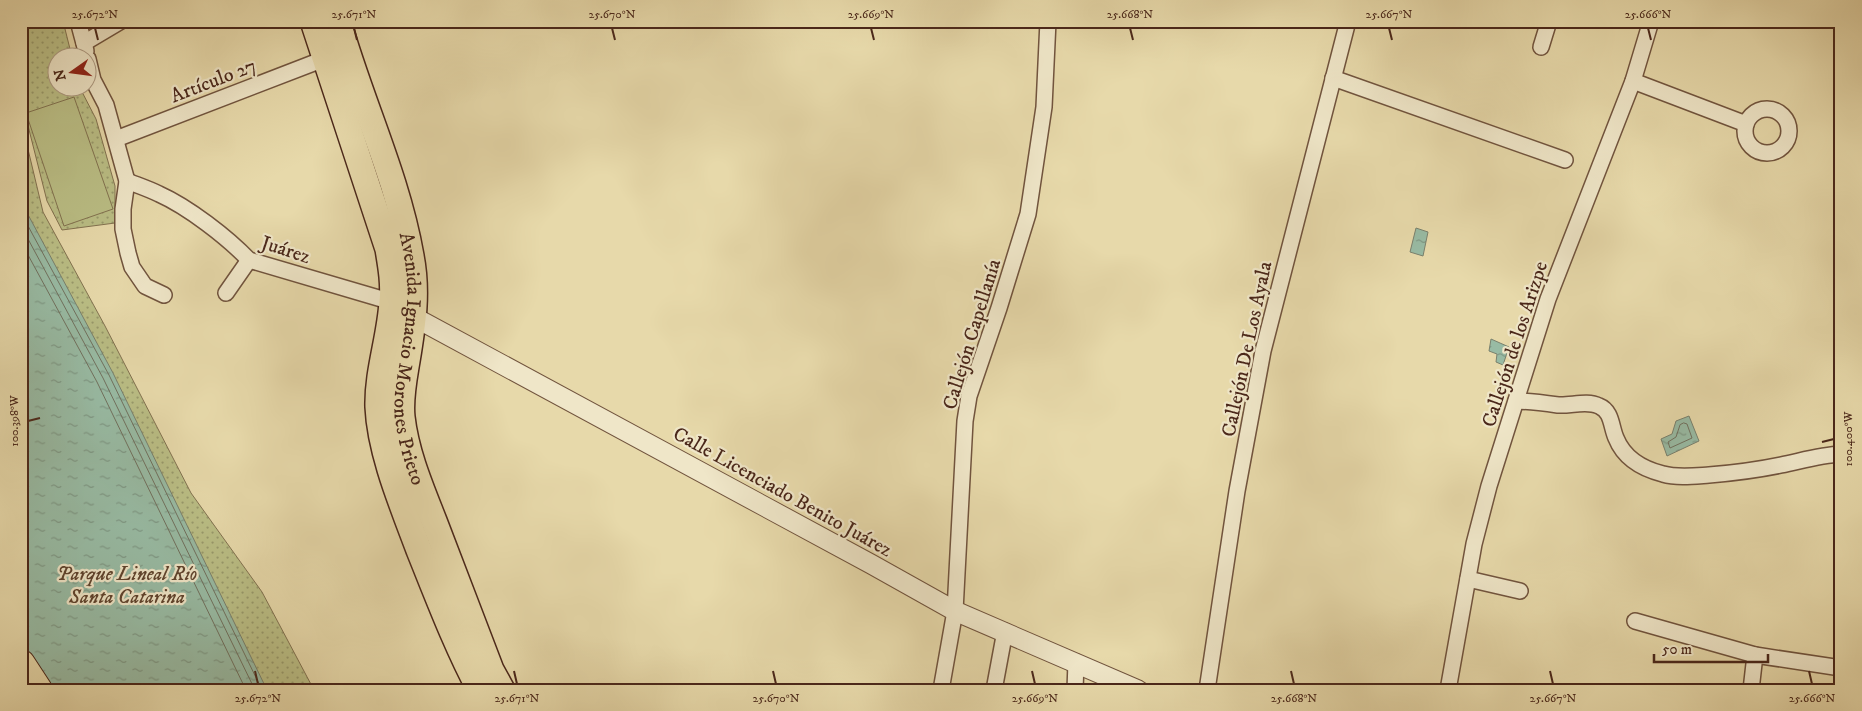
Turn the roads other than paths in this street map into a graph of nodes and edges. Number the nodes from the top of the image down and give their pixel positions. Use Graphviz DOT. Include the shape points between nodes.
graph roads {
  1 [pos="78,21"];
  2 [pos="121,21"];
  3 [pos="313,21"];
  4 [pos="338,21"];
  5 [pos="1048,21"];
  6 [pos="1348,21"];
  7 [pos="1549,21"];
  8 [pos="1651,21"];
  9 [pos="1541,47"];
  10 [pos="85,48"];
  11 [pos="91,48"];
  12 [pos="324,59"];
  13 [pos="1333,78"];
  14 [pos="1633,80"];
  15 [pos="98,90"];
  16 [pos="1746,124"];
  17 [pos="116,139"];
  18 [pos="1565,160"];
  19 [pos="127,181"];
  20 [pos="250,260"];
  21 [pos="226,292"];
  22 [pos="164,295"];
  23 [pos="392,302"];
  24 [pos="414,317"];
  25 [pos="1516,401"];
  26 [pos="1841,454"];
  27 [pos="1468,579"];
  28 [pos="1520,591"];
  29 [pos="955,611"];
  30 [pos="1635,621"];
  31 [pos="1004,631"];
  32 [pos="1755,655"];
  33 [pos="1076,662"];
  34 [pos="21,664"];
  35 [pos="1841,668"];
  36 [pos="21,670"];
  37 [pos="484,684"];
  38 [pos="36,690"];
  39 [pos="507,690"];
  40 [pos="941,690"];
  41 [pos="994,690"];
  42 [pos="1075,690"];
  43 [pos="1138,690"];
  44 [pos="1207,690"];
  45 [pos="1448,690"];
  46 [pos="1751,690"];
  1 -- 10 [label="street"];
  2 -- 11 [label="street"];
  3 -- 12 [label="main road, Avenida Ignacio Morones Prieto"];
  4 -- 24 [label="main road, Avenida Ignacio Morones Prieto" via="403,217 416,293"];
  5 -- 29 [label="street, Callejón Capellanía" via="1044,107 1028,214 969,396 965,421"];
  6 -- 13 [label="street, Callejón De Los Ayala"];
  7 -- 9 [label="street"];
  8 -- 14 [label="street, Callejón de los Arizpe"];
  12 -- 17 [label="street, Artículo 27"];
  12 -- 23 [label="main road, Avenida Ignacio Morones Prieto" via="378,212 393,278"];
  13 -- 18 [label="street"];
  13 -- 44 [label="street, Callejón De Los Ayala" via="1264,351 1237,492"];
  14 -- 16 [label="street"];
  14 -- 25 [label="street, Callejón de los Arizpe" via="1548,299"];
  15 -- 17 [label="street"];
  17 -- 19 [label="street"];
  19 -- 20 [label="street, Juárez" via="181,206"];
  19 -- 22 [label="street" via="123,229 132,267 145,286"];
  20 -- 21 [label="street"];
  20 -- 23 [label="street, Juárez"];
  23 -- 37 [label="main road, Avenida Ignacio Morones Prieto" via="379,386 380,428 401,503 436,592"];
  24 -- 29 [label="street, Calle Licenciado Benito Juárez"];
  24 -- 37 [label="main road, Avenida Ignacio Morones Prieto" via="402,401 406,439"];
  25 -- 26 [label="street" via="1600,406 1608,412 1616,438 1628,456 1634,462 1663,474 1712,475"];
  25 -- 27 [label="street, Callejón de los Arizpe" via="1489,486"];
  27 -- 28 [label="street"];
  27 -- 45 [label="street, Callejón de los Arizpe"];
  29 -- 31 [label="street, Calle Licenciado Benito Juárez"];
  29 -- 40 [label="street, Callejón Capellanía"];
  30 -- 32 [label="street"];
  31 -- 33 [label="street, Calle Licenciado Benito Juárez"];
  31 -- 41 [label="street"];
  32 -- 35 [label="street"];
  32 -- 46 [label="street"];
  33 -- 42 [label="street"];
  33 -- 43 [label="street, Calle Licenciado Benito Juárez"];
  34 -- 38 [label="highway"];
  36 -- 38 [label="highway"];
  37 -- 39 [label="street"];
}
